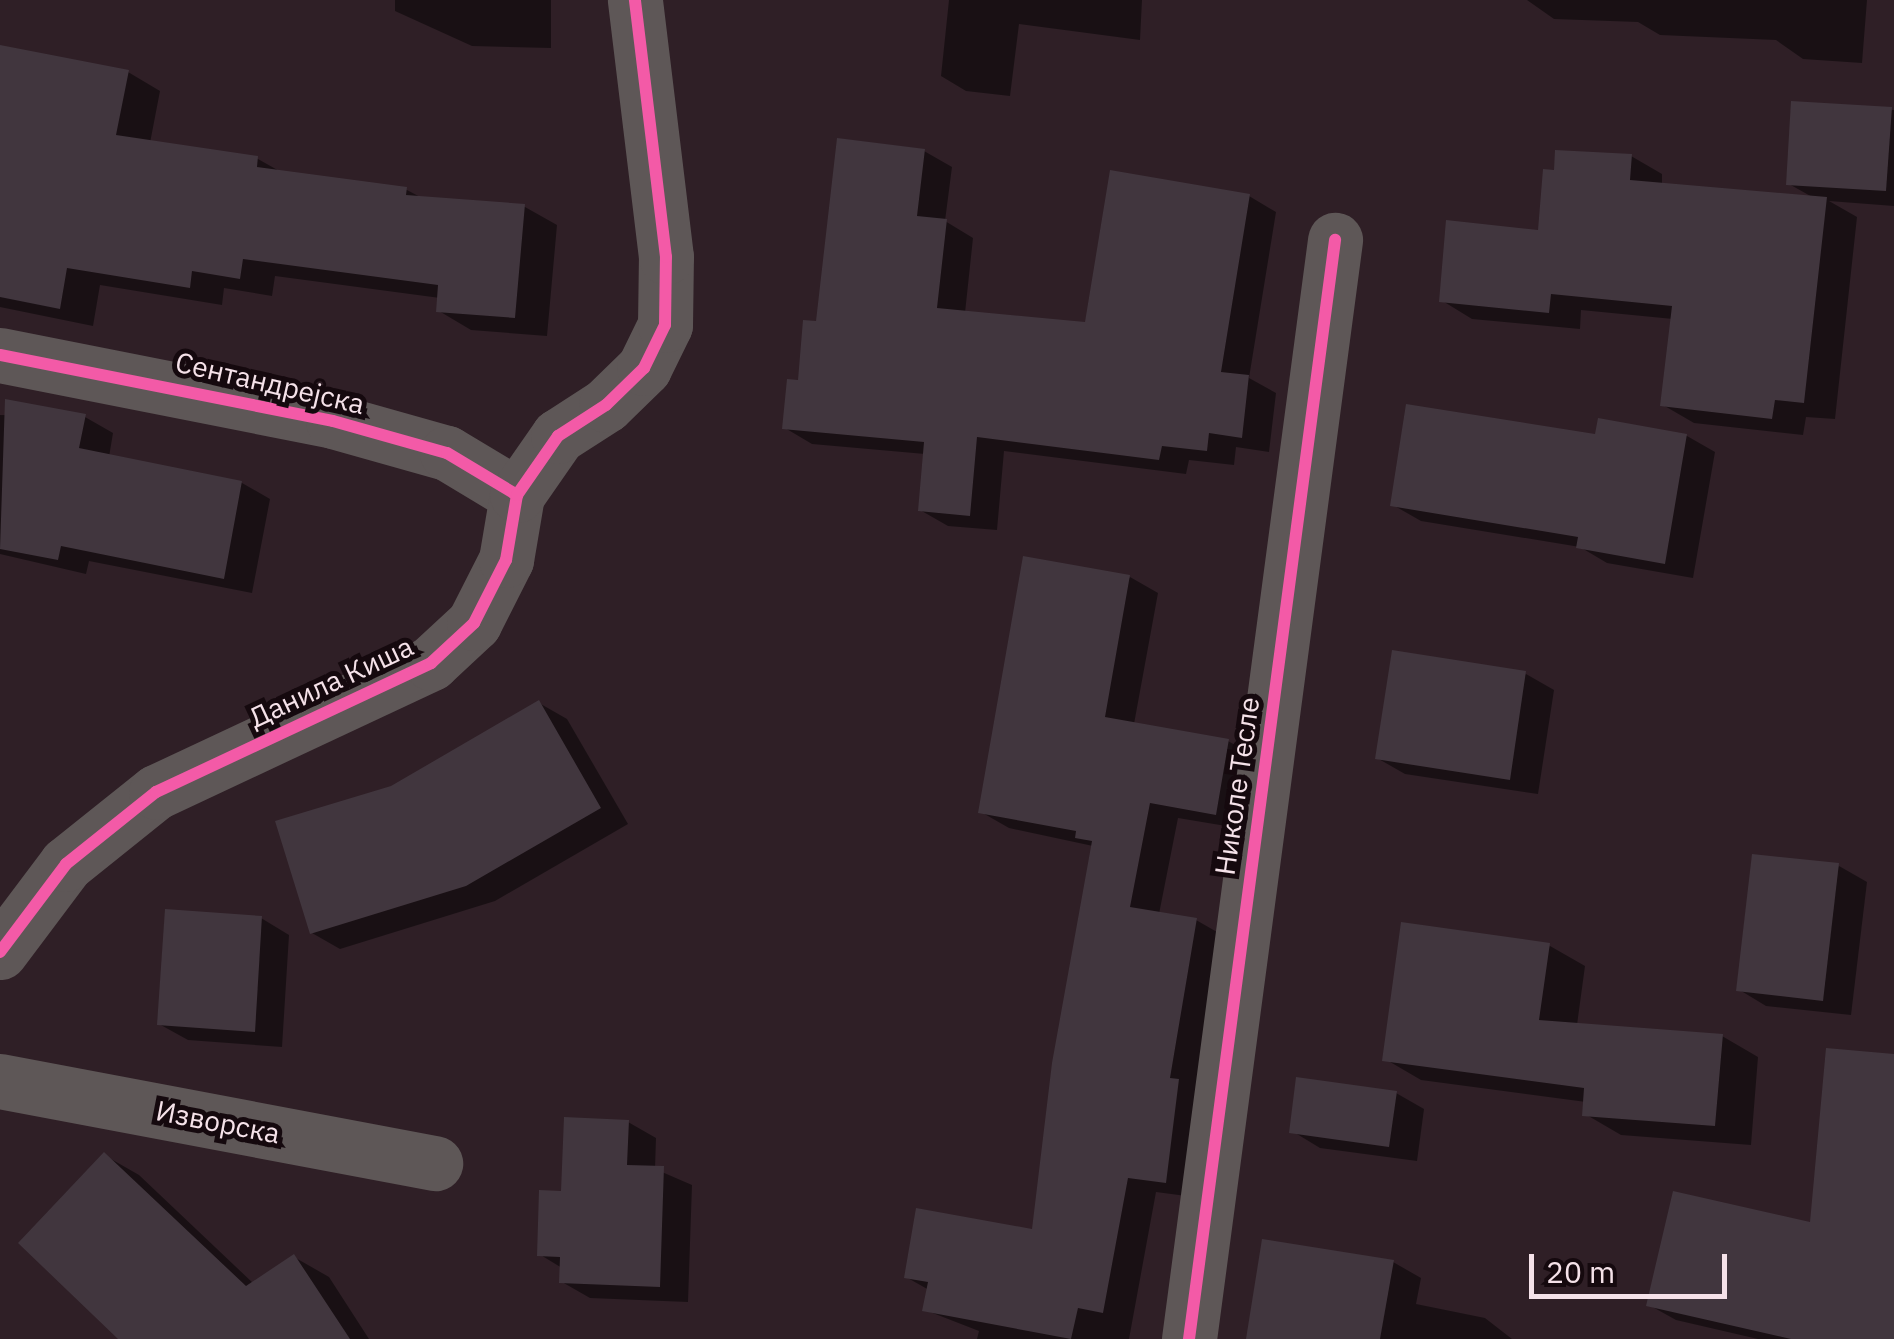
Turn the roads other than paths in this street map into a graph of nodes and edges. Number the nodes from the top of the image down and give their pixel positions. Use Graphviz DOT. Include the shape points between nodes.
graph roads {
  1 [pos="635,0"];
  2 [pos="1335,240"];
  3 [pos="0,356"];
  4 [pos="517,495"];
  5 [pos="0,952"];
  6 [pos="0,1081"];
  7 [pos="435,1163"];
  8 [pos="1189,1339"];
  1 -- 4 [label="street, Данила Киша" via="666,256 665,325 644,368 606,405 558,436"];
  2 -- 8 [label="street, Николе Тесле"];
  3 -- 4 [label="street, Сентандрејска" via="332,421 447,453"];
  4 -- 5 [label="street, Данила Киша" via="506,560 474,623 432,663 156,792 66,864"];
  6 -- 7 [label="street, Изворска"];
}
